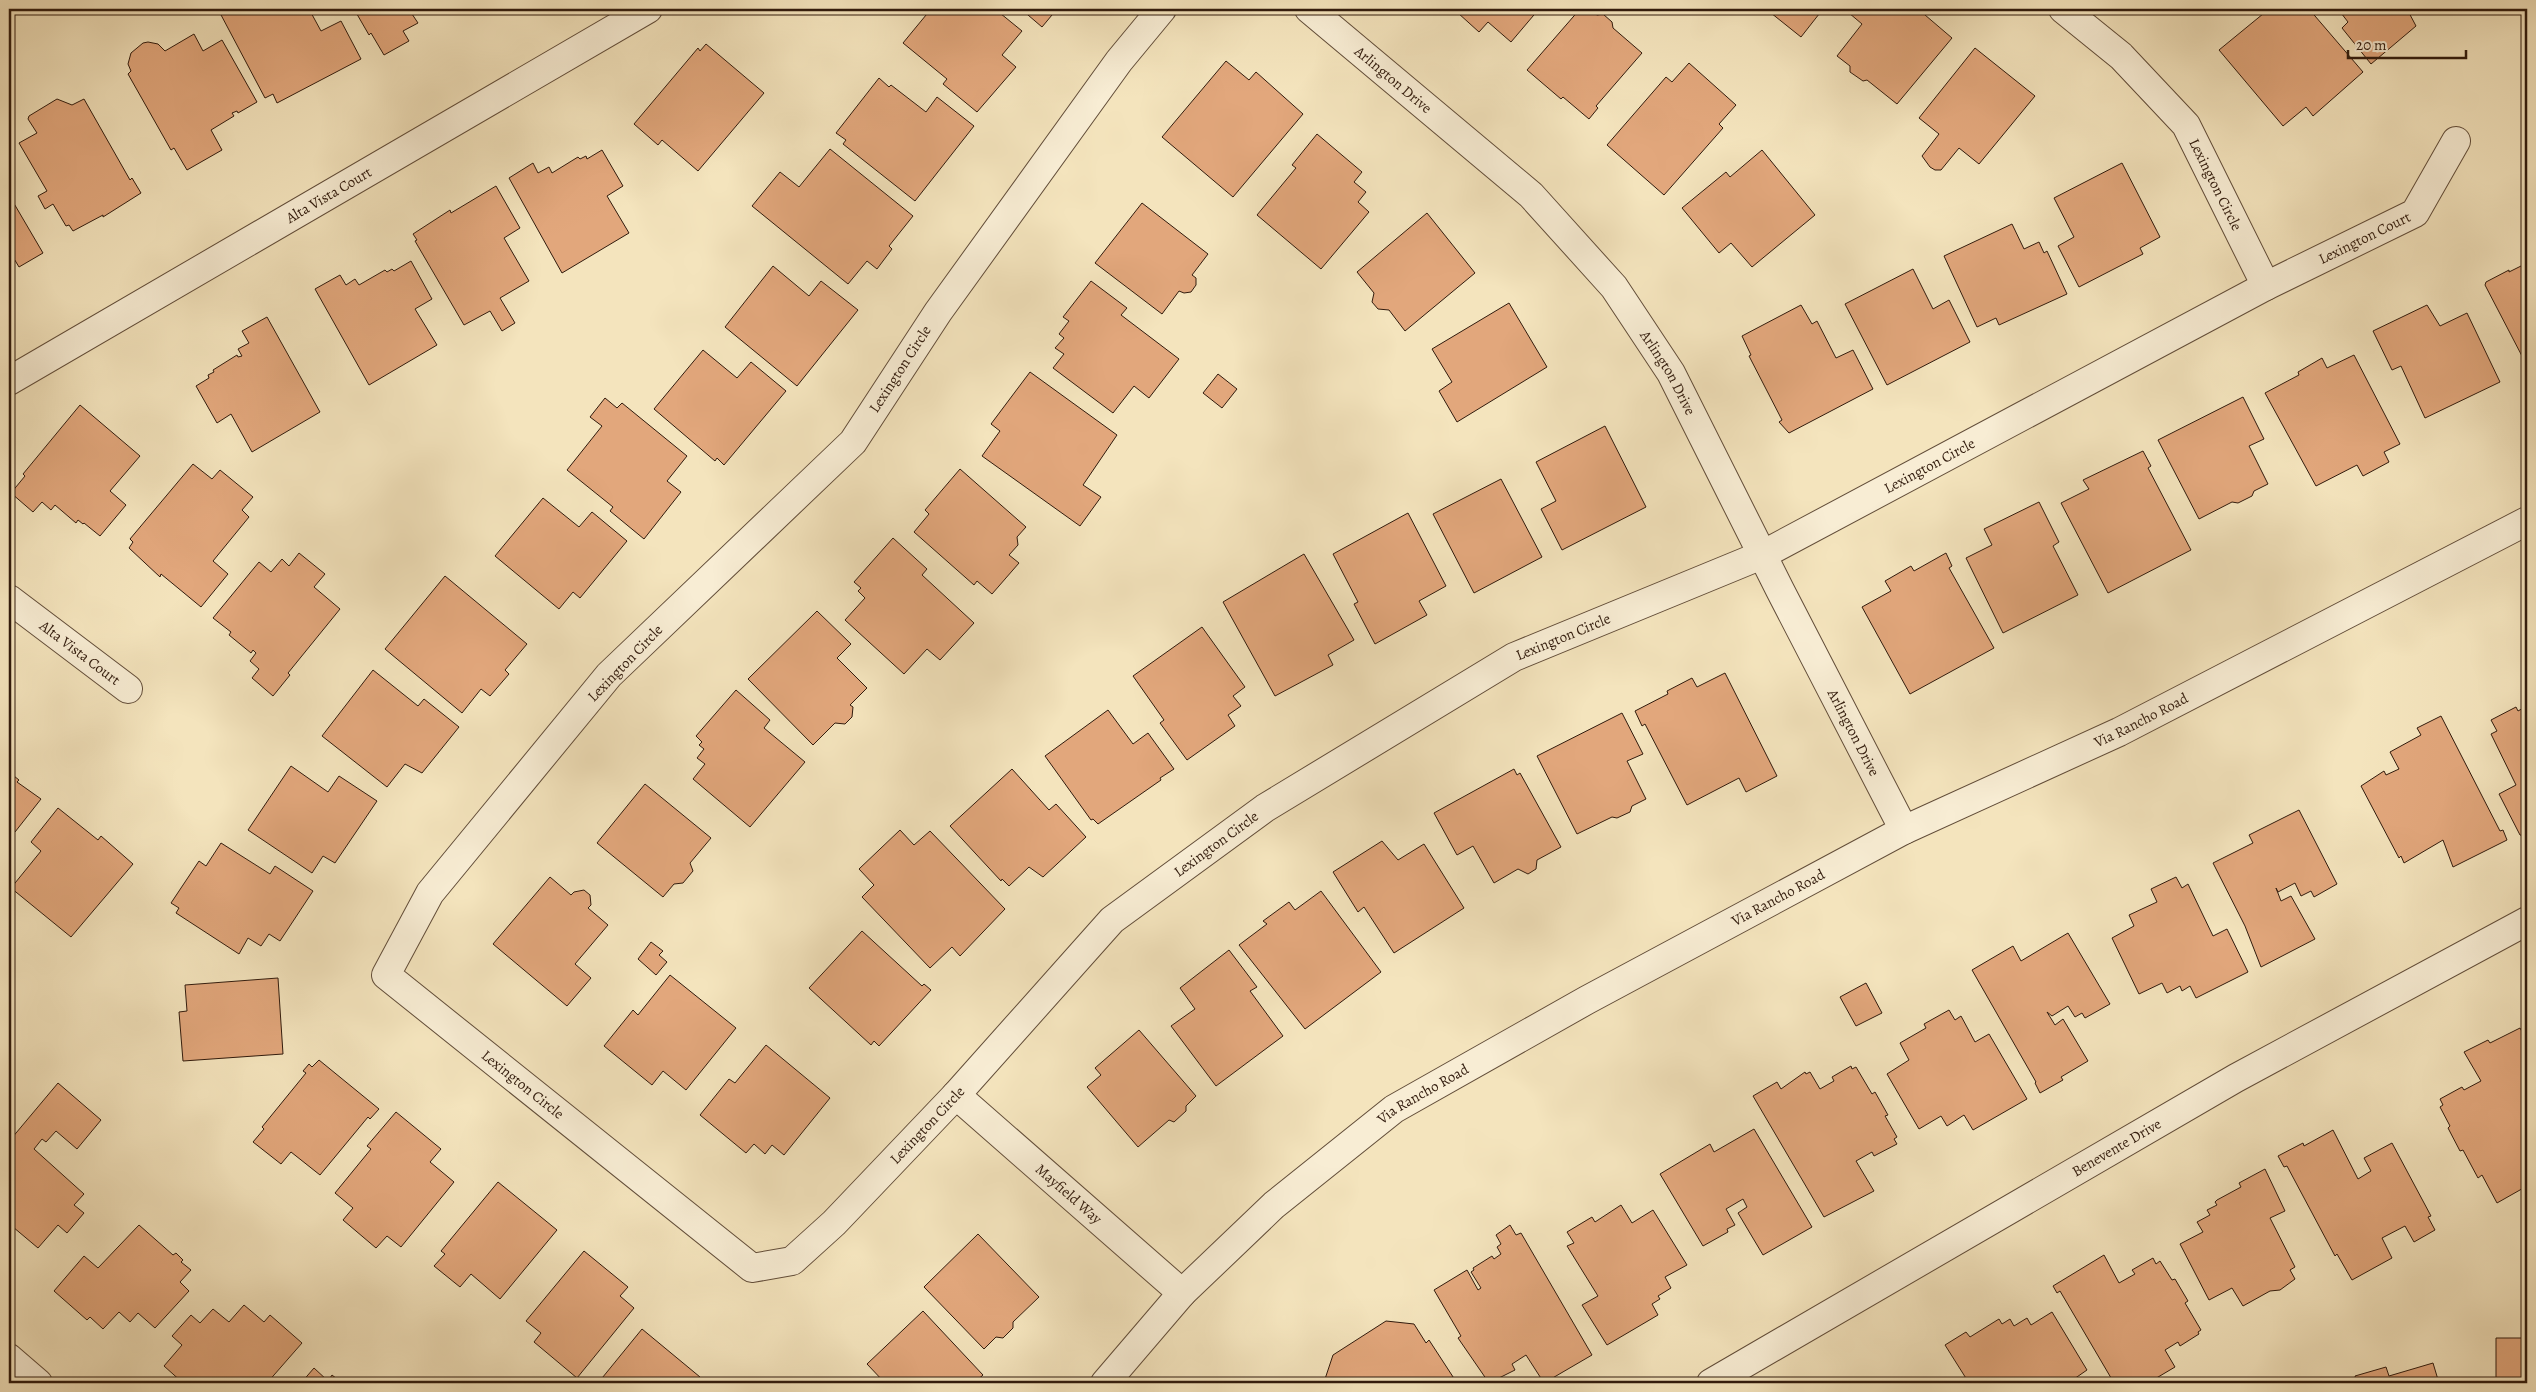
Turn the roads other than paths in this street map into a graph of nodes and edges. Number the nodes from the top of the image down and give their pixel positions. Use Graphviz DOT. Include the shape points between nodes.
graph roads {
  1 [pos="648,9"];
  2 [pos="1162,9"];
  3 [pos="1309,9"];
  4 [pos="2064,9"];
  5 [pos="2456,141"];
  6 [pos="2266,286"];
  7 [pos="9,381"];
  8 [pos="2527,521"];
  9 [pos="1762,555"];
  10 [pos="9,599"];
  11 [pos="128,689"];
  12 [pos="1904,830"];
  13 [pos="2527,921"];
  14 [pos="956,1095"];
  15 [pos="1182,1293"];
  16 [pos="9,1358"];
  17 [pos="38,1383"];
  18 [pos="1104,1383"];
  19 [pos="1711,1383"];
  1 -- 7 [label="street, Alta Vista Court"];
  2 -- 14 [label="street, Lexington Circle" via="1119,61 938,312 853,442 609,675 430,893 386,975 752,1268 792,1261"];
  3 -- 9 [label="street, Arlington Drive" via="1531,195 1614,287 1671,373"];
  4 -- 6 [label="street, Lexington Circle" via="2121,56 2186,125"];
  5 -- 6 [label="street, Lexington Court" via="2415,214"];
  6 -- 9 [label="street, Lexington Circle"];
  8 -- 12 [label="street, Via Rancho Road" via="2119,732"];
  9 -- 12 [label="street, Arlington Drive"];
  9 -- 14 [label="street, Lexington Circle" via="1514,658 1266,808 1112,920"];
  10 -- 11 [label="street, Alta Vista Court"];
  12 -- 15 [label="street, Via Rancho Road" via="1587,1000 1394,1109 1274,1205"];
  13 -- 19 [label="street, Benevente Drive" via="2236,1078"];
  14 -- 15 [label="street, Mayfield Way"];
  15 -- 18 [label="street, Via Rancho Road"];
  16 -- 17 [label="street"];
}
